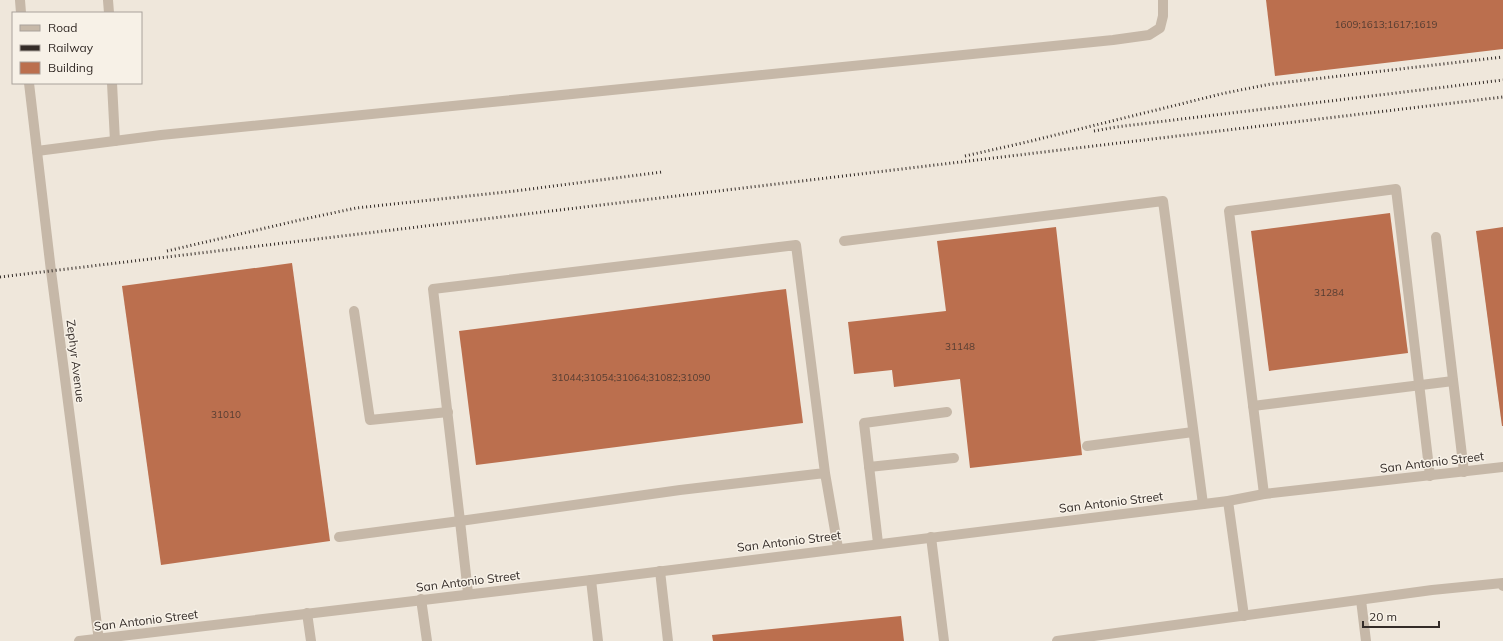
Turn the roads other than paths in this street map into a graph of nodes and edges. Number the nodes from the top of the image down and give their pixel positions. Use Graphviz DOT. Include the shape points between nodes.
graph roads {
  1 [pos="20,0"];
  2 [pos="108,0"];
  3 [pos="1163,0"];
  4 [pos="21,12"];
  5 [pos="109,12"];
  6 [pos="30,84"];
  7 [pos="112,84"];
  8 [pos="115,141"];
  9 [pos="37,151"];
  10 [pos="1436,237"];
  11 [pos="844,241"];
  12 [pos="354,311"];
  13 [pos="1453,381"];
  14 [pos="1420,386"];
  15 [pos="1253,406"];
  16 [pos="448,412"];
  17 [pos="946,412"];
  18 [pos="1193,432"];
  19 [pos="1087,446"];
  20 [pos="954,458"];
  21 [pos="869,467"];
  22 [pos="1503,467"];
  23 [pos="1464,472"];
  24 [pos="824,473"];
  25 [pos="1430,476"];
  26 [pos="1264,494"];
  27 [pos="1228,501"];
  28 [pos="1202,504"];
  29 [pos="460,521"];
  30 [pos="339,537"];
  31 [pos="930,537"];
  32 [pos="878,543"];
  33 [pos="838,548"];
  34 [pos="660,571"];
  35 [pos="591,580"];
  36 [pos="1503,586"];
  37 [pos="468,593"];
  38 [pos="421,599"];
  39 [pos="1361,600"];
  40 [pos="307,613"];
  41 [pos="1244,616"];
  42 [pos="99,640"];
  43 [pos="79,641"];
  44 [pos="312,641"];
  45 [pos="427,641"];
  46 [pos="598,641"];
  47 [pos="668,641"];
  48 [pos="944,641"];
  49 [pos="1057,641"];
  50 [pos="1366,641"];
  1 -- 4 [label="street"];
  2 -- 5 [label="street"];
  3 -- 8 [label="street" via="1160,28 1149,35 1113,40"];
  6 -- 9 [label="street, Zephyr Avenue"];
  7 -- 8 [label="street"];
  8 -- 9 [label="street"];
  9 -- 42 [label="street, Zephyr Avenue"];
  10 -- 13 [label="street"];
  11 -- 18 [label="street" via="1163,201"];
  12 -- 16 [label="street" via="370,420"];
  13 -- 14 [label="street"];
  13 -- 23 [label="street"];
  14 -- 15 [label="street"];
  14 -- 15 [label="street" via="1396,189 1229,211"];
  14 -- 25 [label="street"];
  15 -- 26 [label="street"];
  16 -- 24 [label="street" via="433,289 796,245"];
  16 -- 29 [label="street"];
  17 -- 21 [label="street" via="864,423"];
  18 -- 19 [label="street"];
  18 -- 28 [label="street"];
  20 -- 21 [label="street"];
  21 -- 32 [label="street"];
  22 -- 23 [label="street, San Antonio Street"];
  23 -- 25 [label="street, San Antonio Street"];
  24 -- 29 [label="street"];
  24 -- 33 [label="street"];
  25 -- 26 [label="street, San Antonio Street"];
  26 -- 27 [label="street, San Antonio Street"];
  27 -- 28 [label="street, San Antonio Street"];
  27 -- 41 [label="street"];
  28 -- 31 [label="street, San Antonio Street"];
  29 -- 30 [label="street"];
  29 -- 37 [label="street"];
  31 -- 32 [label="street, San Antonio Street"];
  31 -- 48 [label="street"];
  32 -- 33 [label="street, San Antonio Street"];
  33 -- 34 [label="street, San Antonio Street"];
  34 -- 35 [label="street, San Antonio Street"];
  34 -- 47 [label="street"];
  35 -- 37 [label="street, San Antonio Street"];
  35 -- 46 [label="street"];
  36 -- 39 [label="street" via="1503,583"];
  37 -- 38 [label="street, San Antonio Street"];
  38 -- 40 [label="street, San Antonio Street"];
  38 -- 45 [label="street"];
  39 -- 41 [label="street"];
  39 -- 50 [label="street"];
  40 -- 42 [label="street, San Antonio Street"];
  40 -- 44 [label="street"];
  41 -- 49 [label="street"];
  42 -- 43 [label="street, San Antonio Street"];
}
